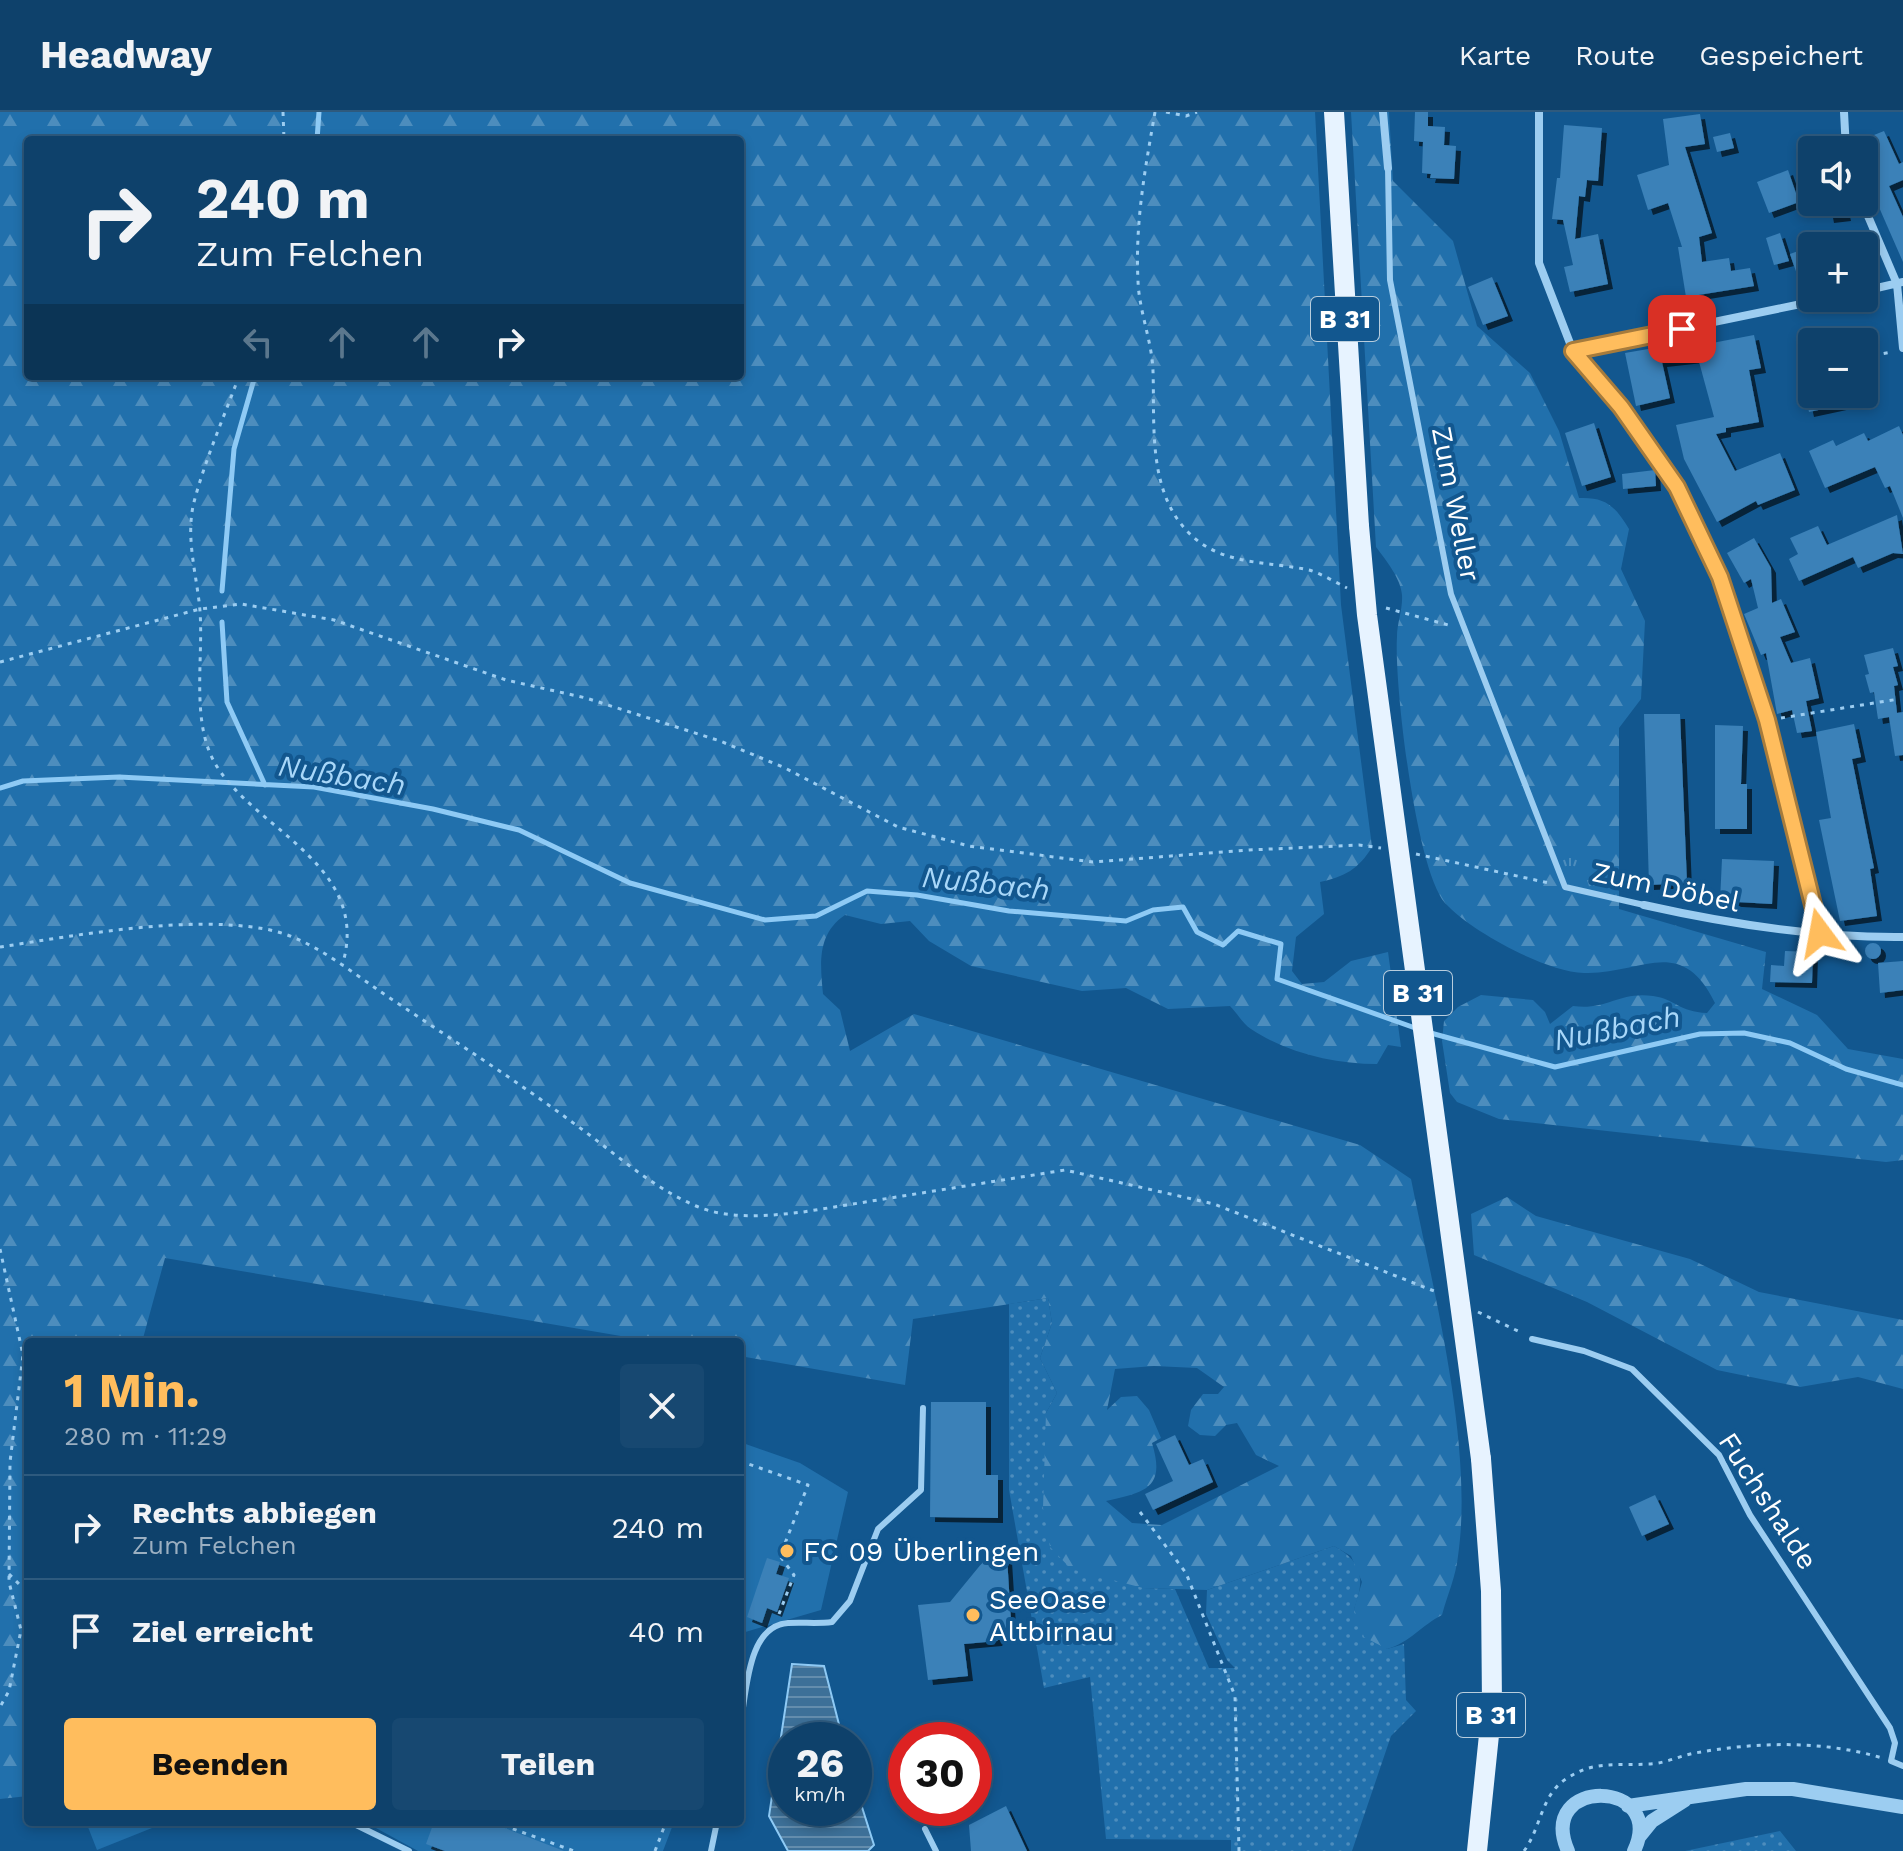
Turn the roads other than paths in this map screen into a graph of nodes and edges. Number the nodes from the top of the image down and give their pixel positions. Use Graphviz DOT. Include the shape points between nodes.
graph roads {
  1 [pos="1334,112"];
  2 [pos="1383,112"];
  3 [pos="1539,112"];
  4 [pos="1844,112"];
  5 [pos="1845,136"];
  6 [pos="1388,168"];
  7 [pos="1869,216"];
  8 [pos="1900,283"];
  9 [pos="1878,288"];
  10 [pos="1798,305"];
  11 [pos="1899,349"];
  12 [pos="1573,351"];
  13 [pos="1565,887"];
  14 [pos="1644,905"];
  15 [pos="1820,933"];
  16 [pos="1903,937"];
  17 [pos="1532,1339"];
  18 [pos="923,1408"];
  19 [pos="744,1703"];
  20 [pos="1903,1766"];
  21 [pos="1689,1798"];
  22 [pos="1628,1806"];
  23 [pos="1903,1807"];
  24 [pos="358,1826"];
  25 [pos="716,1826"];
  26 [pos="925,1829"];
  27 [pos="1563,1835"];
  28 [pos="1636,1844"];
  29 [pos="409,1851"];
  30 [pos="711,1851"];
  31 [pos="936,1851"];
  32 [pos="1477,1851"];
  33 [pos="1554,1851"];
  34 [pos="1568,1851"];
  1 -- 32 [label="main road, B 31, bridge" via="1371,646 1481,1459 1491,1591 1492,1706"];
  2 -- 6 [label="street, Zum Weller"];
  3 -- 12 [label="street" via="1539,263"];
  4 -- 5 [label="street"];
  6 -- 13 [label="lane, Zum Weller" via="1390,280 1451,594"];
  7 -- 8 [label="street"];
  8 -- 9 [label="street"];
  8 -- 11 [label="street"];
  10 -- 12 [label="street"];
  12 -- 15 [label="street" via="1621,407 1677,487 1720,577 1767,720"];
  13 -- 14 [label="lane, Zum Döbel"];
  14 -- 15 [label="street, Zum Döbel" via="1726,924"];
  15 -- 16 [label="street, Zum Döbel"];
  17 -- 20 [label="lane, Fuchshalde" via="1632,1369 1719,1455 1750,1515 1890,1728 1895,1743 1891,1761"];
  18 -- 19 [label="lane" via="921,1490 878,1529 850,1601 832,1622 785,1623 765,1636 753,1655"];
  21 -- 22 [label="street"];
  21 -- 23 [label="street" via="1746,1789 1793,1789"];
  21 -- 28 [label="street" via="1652,1821"];
  22 -- 27 [label="street" via="1618,1798 1592,1795 1570,1810"];
  22 -- 28 [label="street" via="1635,1815"];
  24 -- 29 [label="lane"];
  25 -- 30 [label="lane"];
  26 -- 31 [label="lane"];
  27 -- 33 [label="street"];
  27 -- 34 [label="street"];
}
